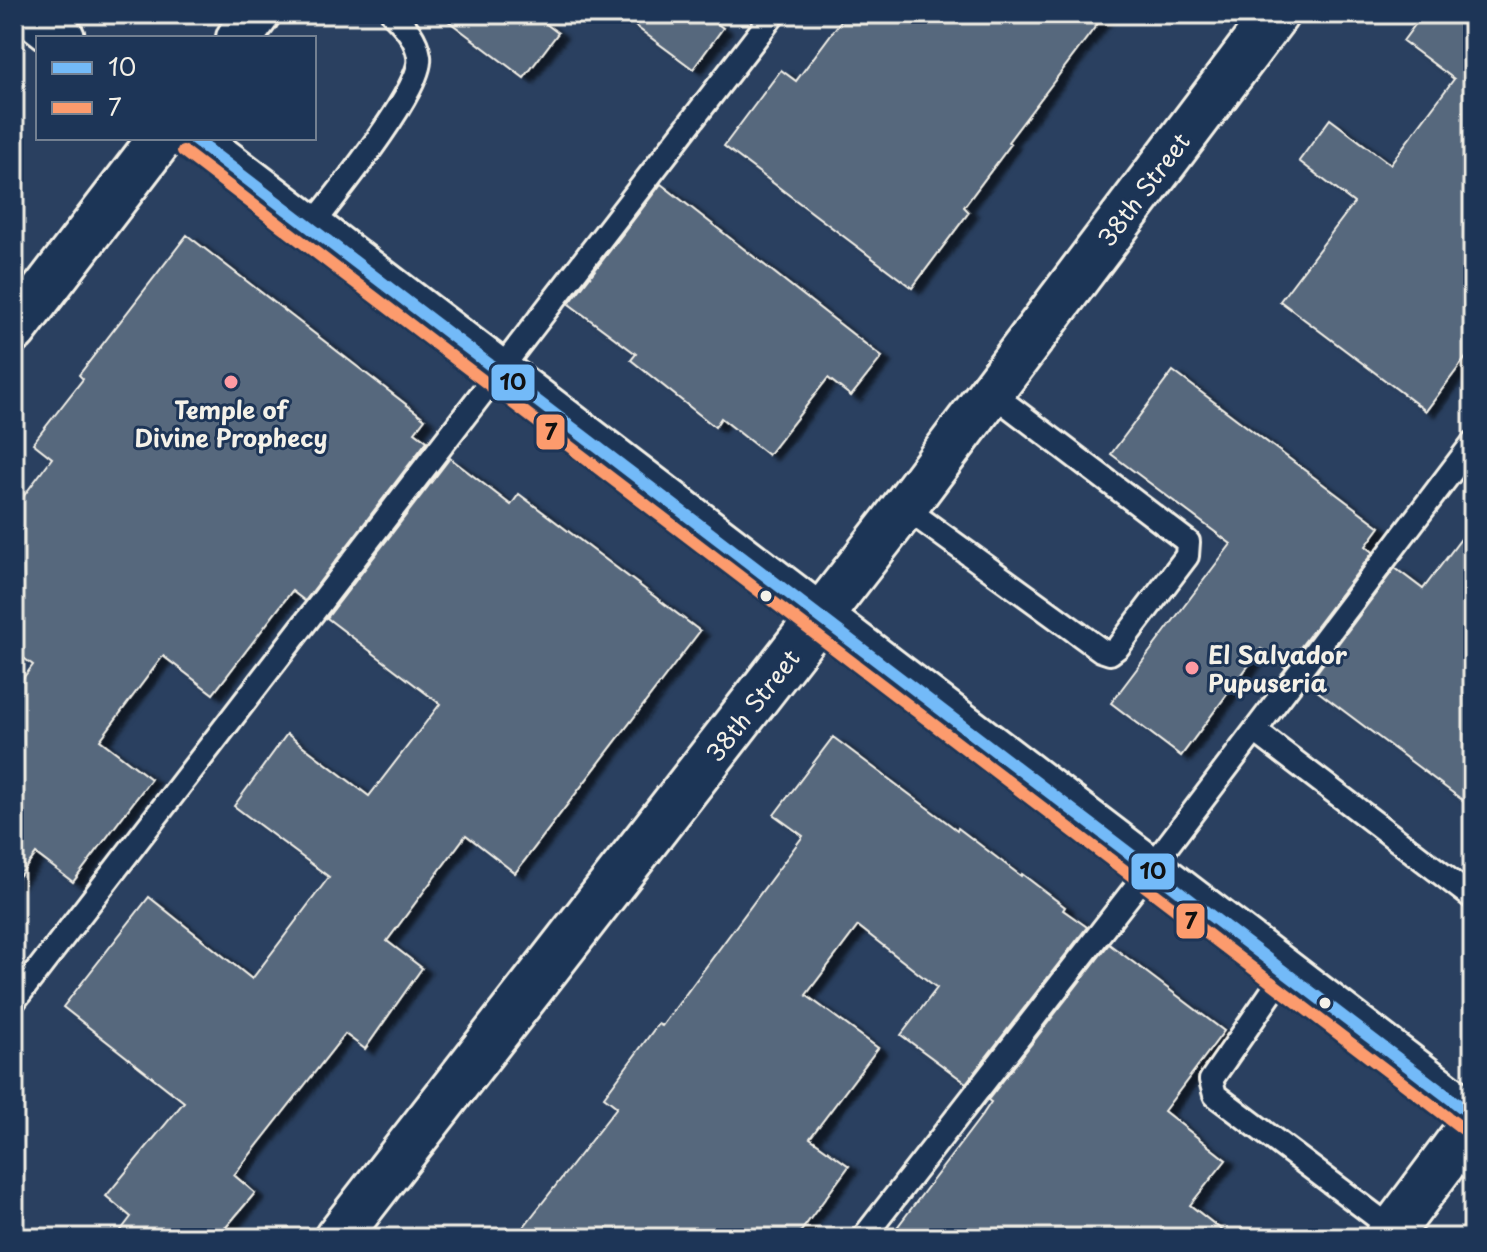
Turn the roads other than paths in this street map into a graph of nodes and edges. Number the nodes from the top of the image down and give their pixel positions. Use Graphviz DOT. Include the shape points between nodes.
graph roads {
  1 [pos="31,14"];
  2 [pos="257,14"];
  3 [pos="393,14"];
  4 [pos="774,14"];
  5 [pos="1276,14"];
  6 [pos="59,36"];
  7 [pos="240,36"];
  8 [pos="159,140"];
  9 [pos="196,140"];
  10 [pos="310,228"];
  11 [pos="14,330"];
  12 [pos="497,371"];
  13 [pos="989,391"];
  14 [pos="1473,443"];
  15 [pos="904,507"];
  16 [pos="820,617"];
  17 [pos="1255,731"];
  18 [pos="1149,870"];
  19 [pos="1473,898"];
  20 [pos="1285,973"];
  21 [pos="14,1001"];
  22 [pos="1473,1116"];
  23 [pos="1473,1123"];
  24 [pos="1390,1234"];
  25 [pos="337,1238"];
  26 [pos="863,1238"];
  1 -- 6 [label="street"];
  2 -- 7 [label="street"];
  3 -- 10 [label="lane" via="410,32 420,58 413,82"];
  4 -- 12 [label="lane"];
  5 -- 13 [label="street, 38th Street"];
  8 -- 11 [label="street"];
  9 -- 10 [label="street"];
  10 -- 12 [label="street"];
  12 -- 16 [label="street"];
  12 -- 21 [label="lane"];
  13 -- 15 [label="street, 38th Street"];
  13 -- 15 [label="lane" via="1188,542 1187,556 1110,653"];
  14 -- 17 [label="lane"];
  15 -- 16 [label="street, 38th Street"];
  16 -- 18 [label="street"];
  16 -- 25 [label="street, 38th Street"];
  17 -- 18 [label="lane"];
  17 -- 19 [label="lane"];
  18 -- 20 [label="street"];
  18 -- 26 [label="lane"];
  20 -- 22 [label="street"];
  20 -- 24 [label="lane" via="1211,1080 1215,1095"];
  23 -- 24 [label="street"];
}
